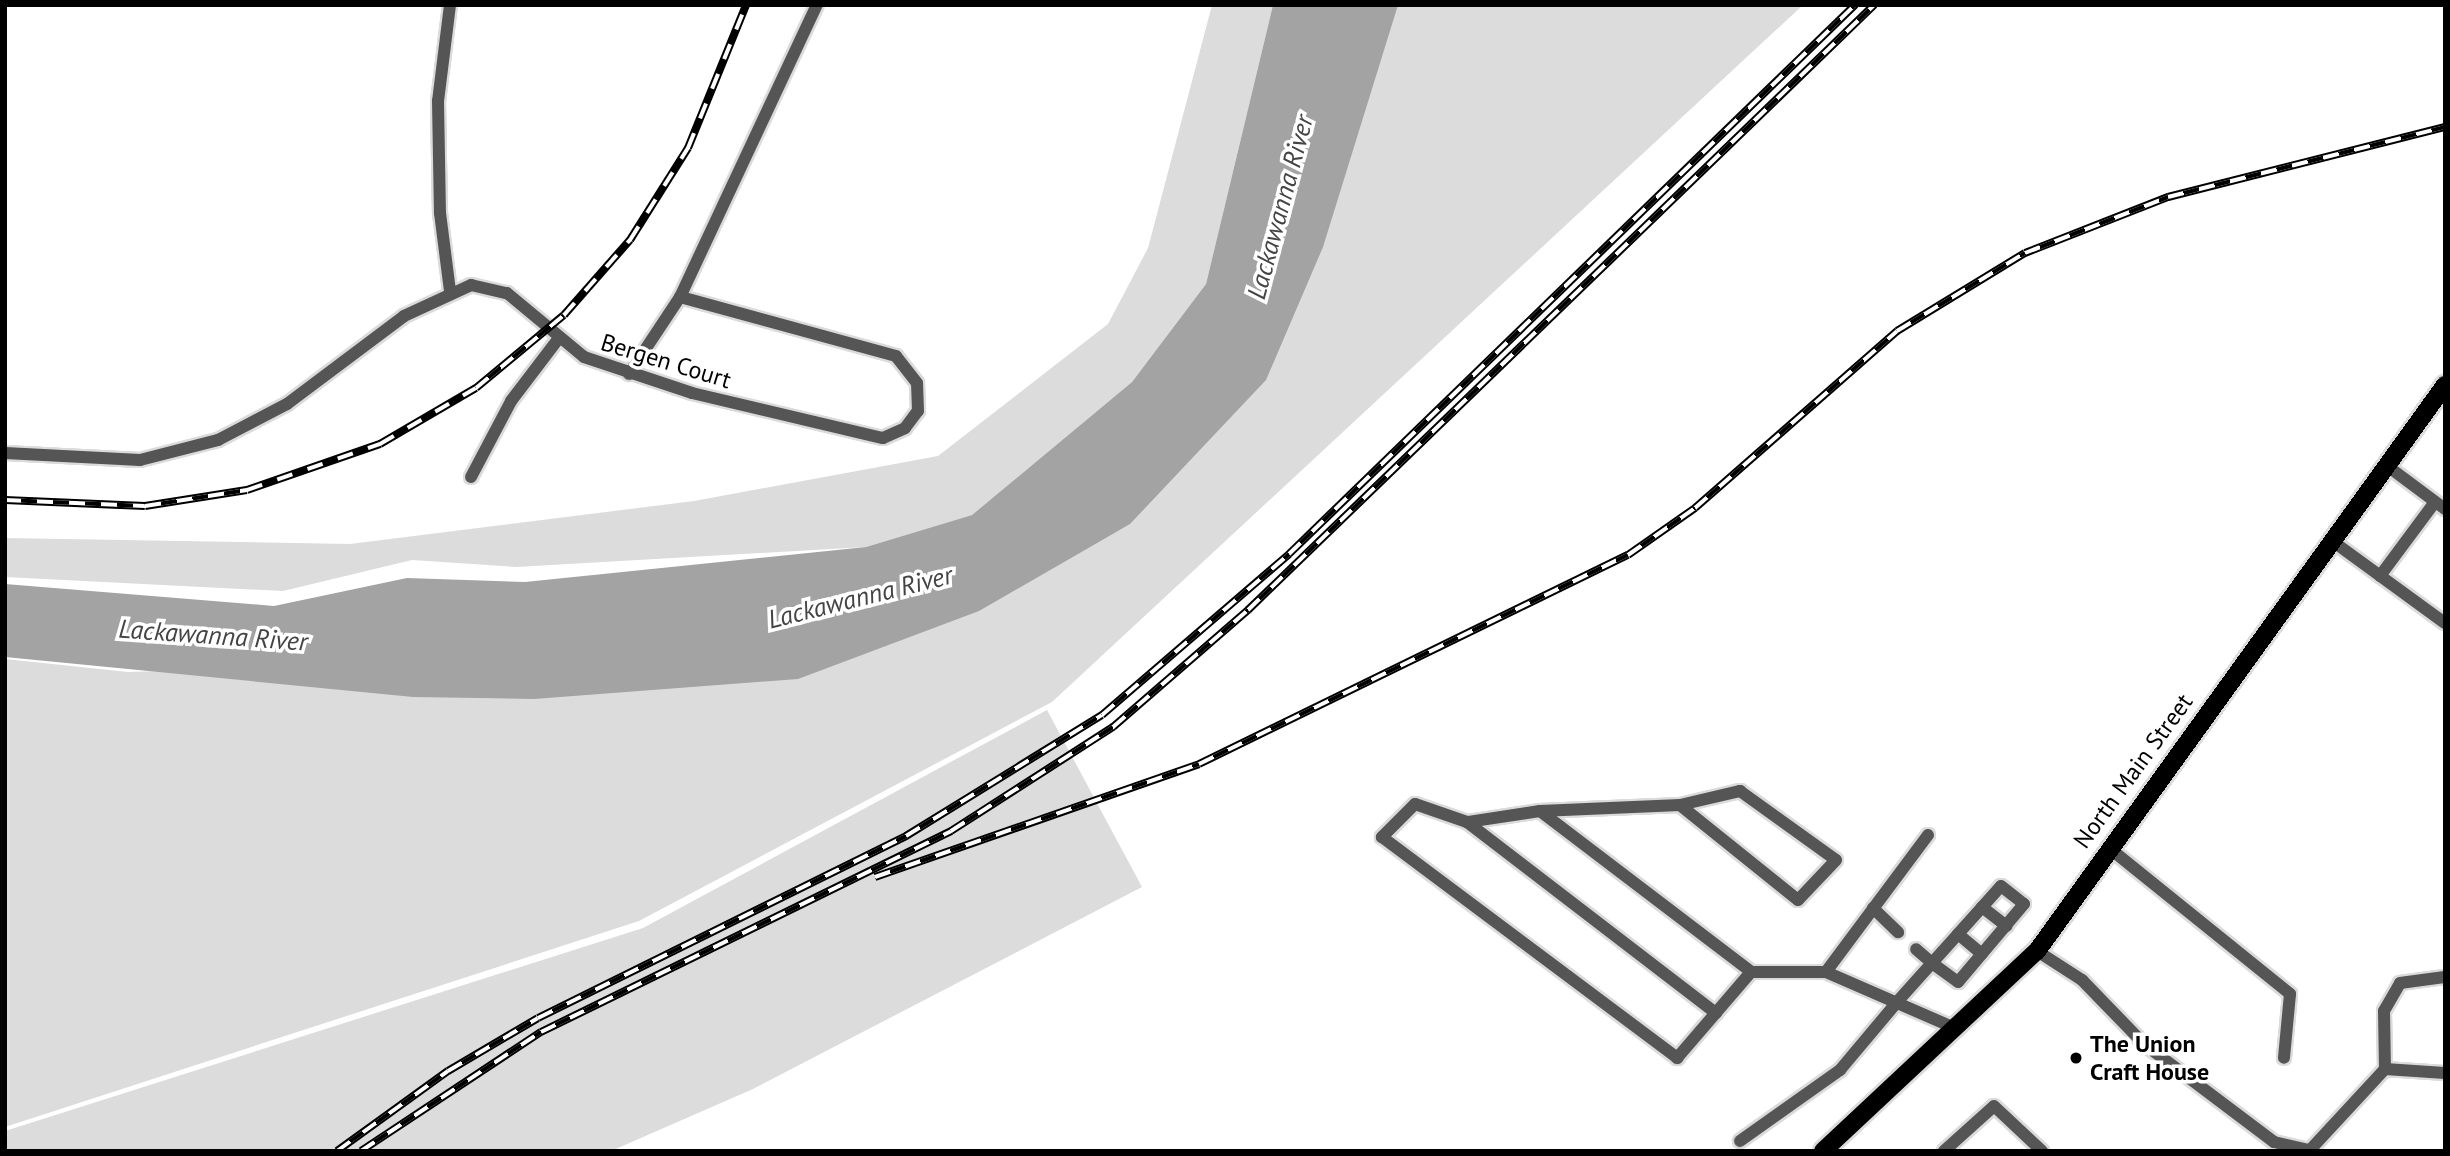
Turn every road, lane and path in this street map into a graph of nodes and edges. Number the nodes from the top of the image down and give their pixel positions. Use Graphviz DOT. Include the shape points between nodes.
graph roads {
  1 [pos="450,5"];
  2 [pos="817,5"];
  3 [pos="450,290"];
  4 [pos="680,297"];
  5 [pos="559,338"];
  6 [pos="629,374"];
  7 [pos="2445,385"];
  8 [pos="5,453"];
  9 [pos="2386,465"];
  10 [pos="471,477"];
  11 [pos="2440,506"];
  12 [pos="2331,540"];
  13 [pos="2380,576"];
  14 [pos="2444,620"];
  15 [pos="1680,805"];
  16 [pos="1540,811"];
  17 [pos="1467,822"];
  18 [pos="1928,835"];
  19 [pos="2108,847"];
  20 [pos="1982,907"];
  21 [pos="1873,908"];
  22 [pos="2006,926"];
  23 [pos="1898,932"];
  24 [pos="1958,933"];
  25 [pos="1916,949"];
  26 [pos="2037,951"];
  27 [pos="1982,954"];
  28 [pos="1932,963"];
  29 [pos="1751,972"];
  30 [pos="1826,972"];
  31 [pos="2445,977"];
  32 [pos="1897,1002"];
  33 [pos="1716,1013"];
  34 [pos="1955,1028"];
  35 [pos="2284,1058"];
  36 [pos="2385,1069"];
  37 [pos="2445,1073"];
  38 [pos="1740,1141"];
  39 [pos="2035,1149"];
  40 [pos="1823,1151"];
  41 [pos="1944,1151"];
  1 -- 3 [label="lane" via="438,101 440,213"];
  2 -- 4 [label="lane"];
  3 -- 5 [label="lane, Bergen Court" via="484,285 507,293"];
  3 -- 8 [label="lane, Bergen Court" via="404,316 287,404 218,440 141,460"];
  4 -- 6 [label="lane"];
  4 -- 6 [label="lane, Bergen Court" via="896,355 918,383 918,411 905,428 883,438"];
  5 -- 6 [label="lane, Bergen Court" via="583,357"];
  5 -- 10 [label="lane" via="511,401"];
  7 -- 9 [label="main road, North Main Street"];
  9 -- 11 [label="lane"];
  9 -- 12 [label="main road, North Main Street"];
  11 -- 13 [label="lane"];
  12 -- 13 [label="lane"];
  12 -- 19 [label="main road, North Main Street"];
  13 -- 14 [label="lane"];
  15 -- 15 [label="lane" via="1740,791 1836,860 1798,901"];
  15 -- 16 [label="lane"];
  16 -- 17 [label="lane"];
  16 -- 29 [label="lane"];
  17 -- 33 [label="lane"];
  17 -- 33 [label="lane" via="1415,804 1382,837 1677,1058"];
  18 -- 21 [label="lane"];
  19 -- 26 [label="main road, North Main Street"];
  19 -- 35 [label="lane" via="2290,994"];
  20 -- 22 [label="lane"];
  20 -- 22 [label="lane" via="2001,886 2024,904"];
  20 -- 24 [label="lane"];
  21 -- 23 [label="lane"];
  21 -- 30 [label="lane"];
  22 -- 27 [label="lane"];
  24 -- 27 [label="lane"];
  24 -- 28 [label="lane"];
  25 -- 28 [label="lane"];
  26 -- 34 [label="main road, North Main Street"];
  26 -- 36 [label="lane" via="2082,980 2144,1044 2274,1142 2310,1150"];
  27 -- 28 [label="lane" via="1958,982"];
  28 -- 32 [label="lane"];
  29 -- 30 [label="lane"];
  29 -- 33 [label="lane"];
  30 -- 32 [label="lane"];
  31 -- 36 [label="lane" via="2400,983 2384,1011"];
  32 -- 34 [label="lane"];
  32 -- 38 [label="lane" via="1840,1070"];
  34 -- 40 [label="main road, North Main Street"];
  36 -- 37 [label="lane"];
  39 -- 41 [label="lane" via="1994,1106"];
}
